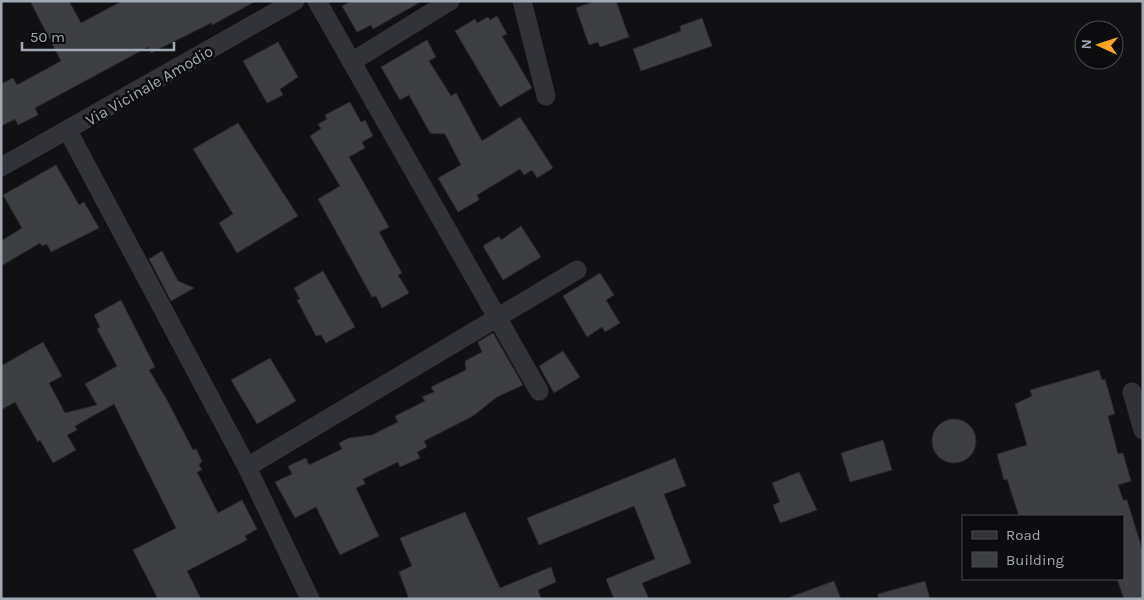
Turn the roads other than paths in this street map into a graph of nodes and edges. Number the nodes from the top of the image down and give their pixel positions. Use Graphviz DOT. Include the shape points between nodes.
graph roads {
  1 [pos="295,1"];
  2 [pos="317,1"];
  3 [pos="450,1"];
  4 [pos="522,1"];
  5 [pos="353,61"];
  6 [pos="546,96"];
  7 [pos="68,131"];
  8 [pos="1,167"];
  9 [pos="577,270"];
  10 [pos="498,318"];
  11 [pos="538,391"];
  12 [pos="1132,392"];
  13 [pos="1143,430"];
  14 [pos="247,467"];
  15 [pos="310,599"];
  1 -- 7 [label="street, Via Vicinale Amodio"];
  2 -- 5 [label="street"];
  3 -- 5 [label="street"];
  4 -- 6 [label="street"];
  5 -- 10 [label="street"];
  7 -- 8 [label="street, Via Vicinale Amodio"];
  7 -- 14 [label="street"];
  9 -- 10 [label="street"];
  10 -- 11 [label="street"];
  10 -- 14 [label="street"];
  12 -- 13 [label="street"];
  14 -- 15 [label="street"];
}
